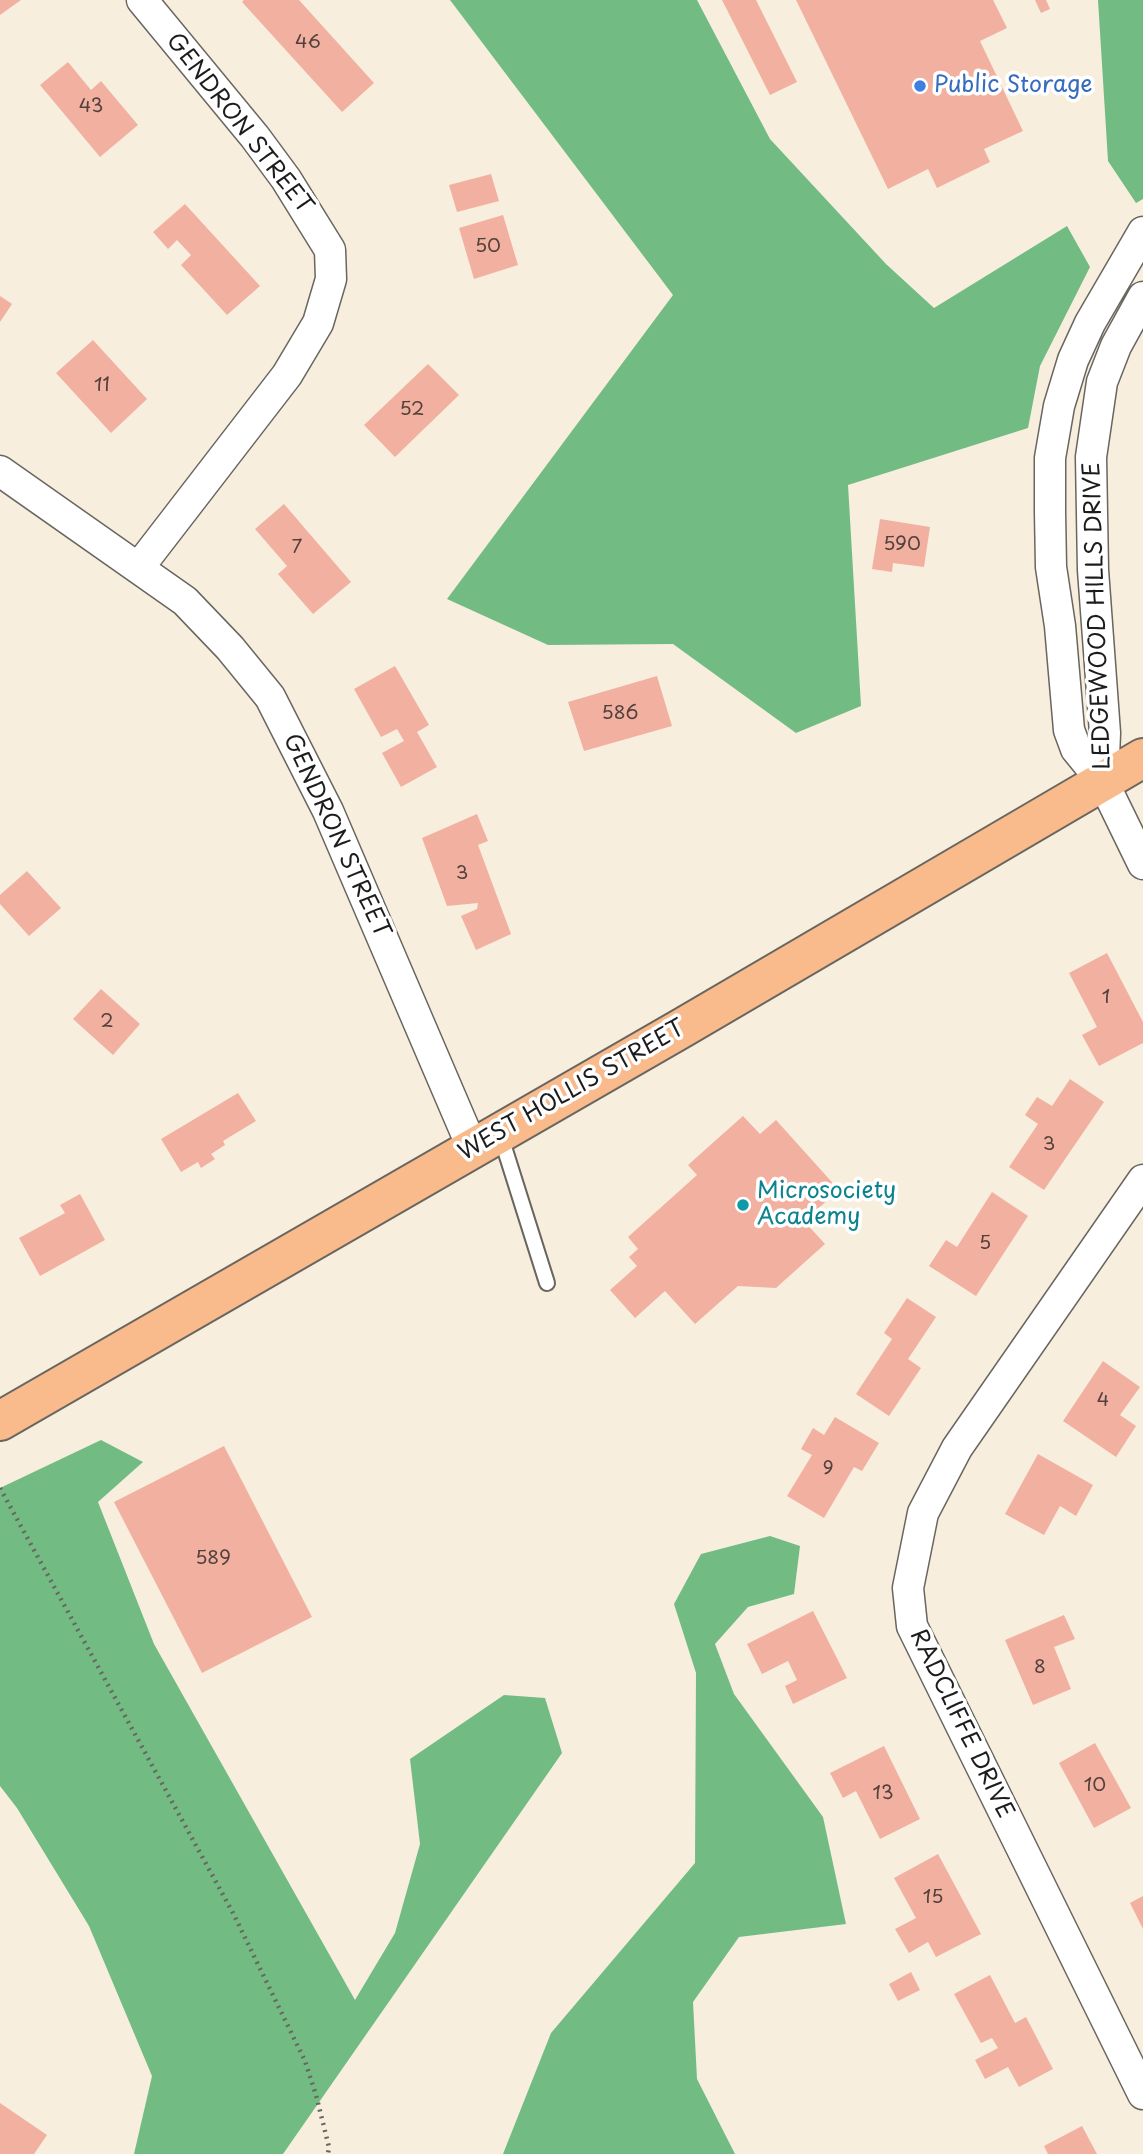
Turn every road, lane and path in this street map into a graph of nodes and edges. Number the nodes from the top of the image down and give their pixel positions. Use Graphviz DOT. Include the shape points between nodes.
graph roads {
  1 [pos="142,0"];
  2 [pos="1143,232"];
  3 [pos="1143,297"];
  4 [pos="0,471"];
  5 [pos="139,568"];
  6 [pos="1143,758"];
  7 [pos="1103,782"];
  8 [pos="1143,864"];
  9 [pos="486,1139"];
  10 [pos="1143,1180"];
  11 [pos="547,1283"];
  12 [pos="0,1421"];
  13 [pos="0,1488"];
  14 [pos="1143,2094"];
  15 [pos="328,2154"];
  1 -- 5 [label="street, GENDRON STREET" via="286,179 330,250 331,279 317,323 287,375"];
  2 -- 7 [label="street, LEDGEWOOD HILLS DRIVE" via="1073,360 1050,458 1051,567 1069,730 1076,749"];
  3 -- 7 [label="street, LEDGEWOOD HILLS DRIVE" via="1102,382 1091,457 1093,570 1105,733"];
  4 -- 5 [label="street, GENDRON STREET"];
  5 -- 9 [label="street, GENDRON STREET" via="185,601 270,696"];
  6 -- 7 [label="main road, WEST HOLLIS STREET"];
  7 -- 8 [label="street"];
  7 -- 9 [label="main road, WEST HOLLIS STREET"];
  9 -- 11 [label="lane"];
  9 -- 12 [label="main road, WEST HOLLIS STREET"];
  10 -- 14 [label="street, RADCLIFFE DRIVE" via="957,1448 923,1513 908,1588 912,1626"];
  13 -- 15 [label="path" via="239,1926 305,2061"];
}
